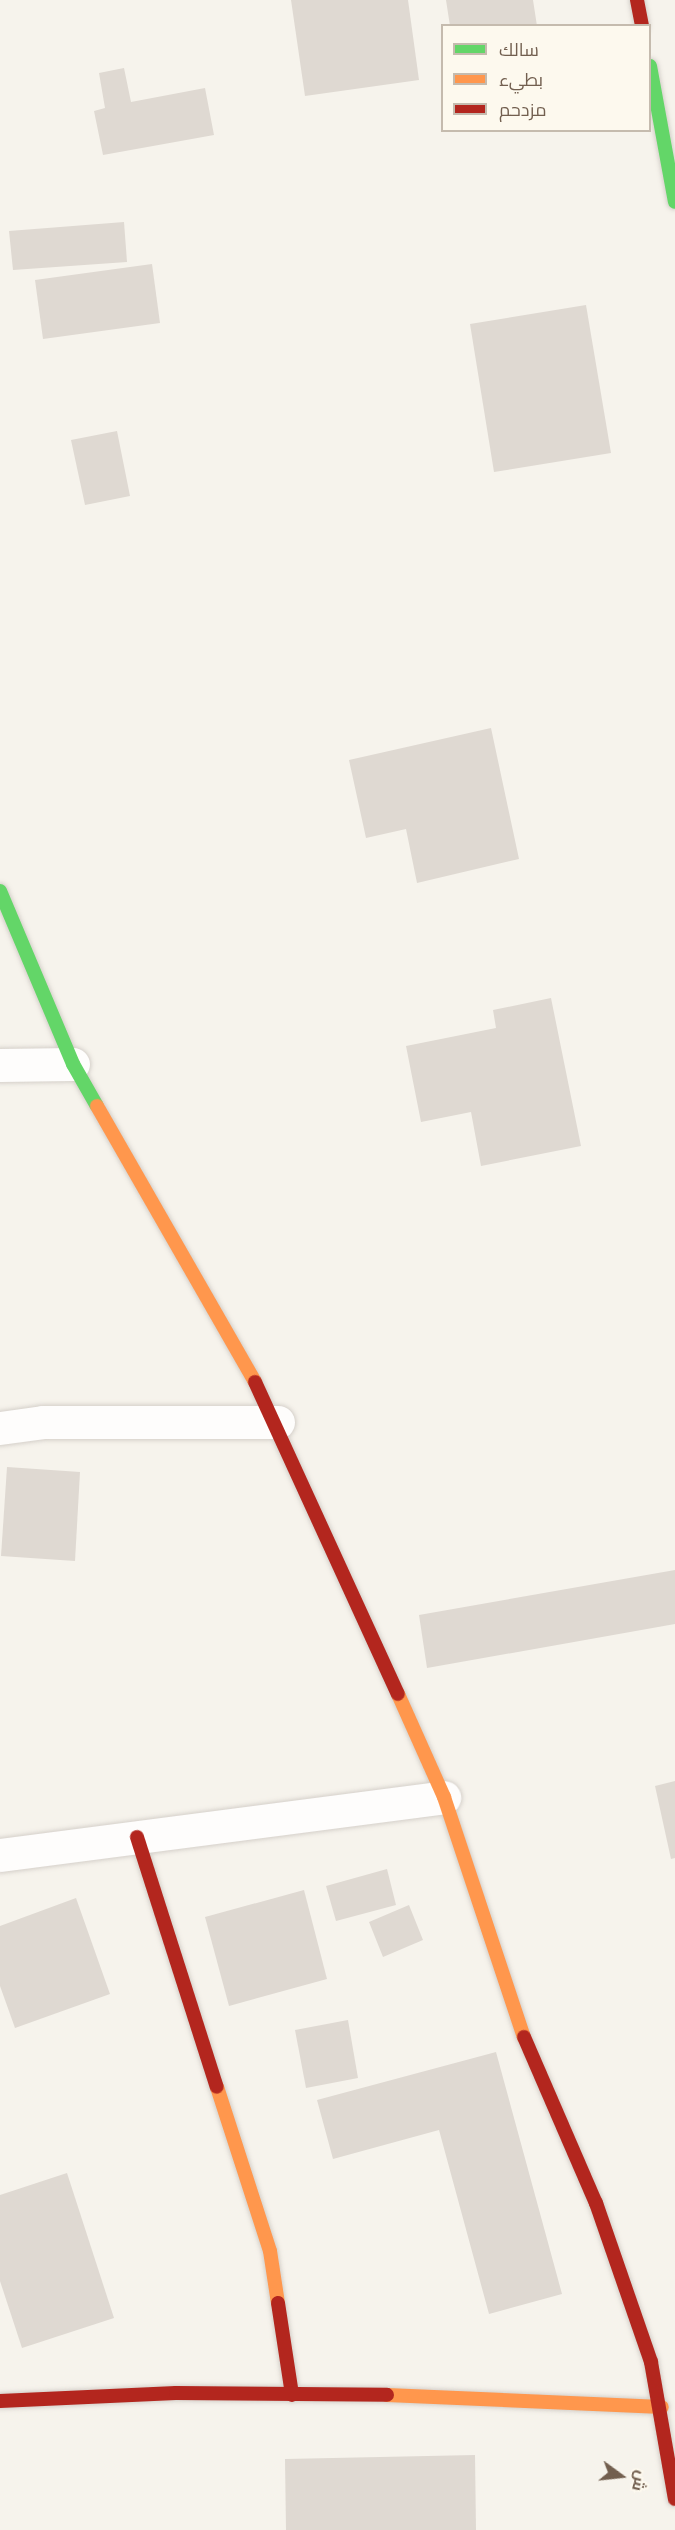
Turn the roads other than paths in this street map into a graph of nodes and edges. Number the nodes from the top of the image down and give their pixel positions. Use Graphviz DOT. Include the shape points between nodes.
graph roads {
  1 [pos="637,0"];
  2 [pos="642,24"];
  3 [pos="651,71"];
  4 [pos="675,202"];
  5 [pos="0,891"];
  6 [pos="73,1064"];
  7 [pos="0,1065"];
  8 [pos="278,1422"];
  9 [pos="0,1428"];
  10 [pos="444,1797"];
  11 [pos="137,1837"];
  12 [pos="0,1855"];
  13 [pos="292,2394"];
  14 [pos="0,2401"];
  15 [pos="662,2408"];
  16 [pos="675,2499"];
  1 -- 2 [label="main road"];
  3 -- 4 [label="main road"];
  5 -- 6 [label="main road"];
  6 -- 7 [label="street"];
  6 -- 8 [label="main road"];
  8 -- 9 [label="street" via="43,1422"];
  8 -- 10 [label="main road"];
  10 -- 11 [label="street"];
  10 -- 15 [label="main road" via="525,2039 596,2203"];
  11 -- 12 [label="street"];
  11 -- 13 [label="main road" via="270,2251"];
  13 -- 14 [label="main road"];
  13 -- 15 [label="main road"];
  15 -- 16 [label="main road"];
}
